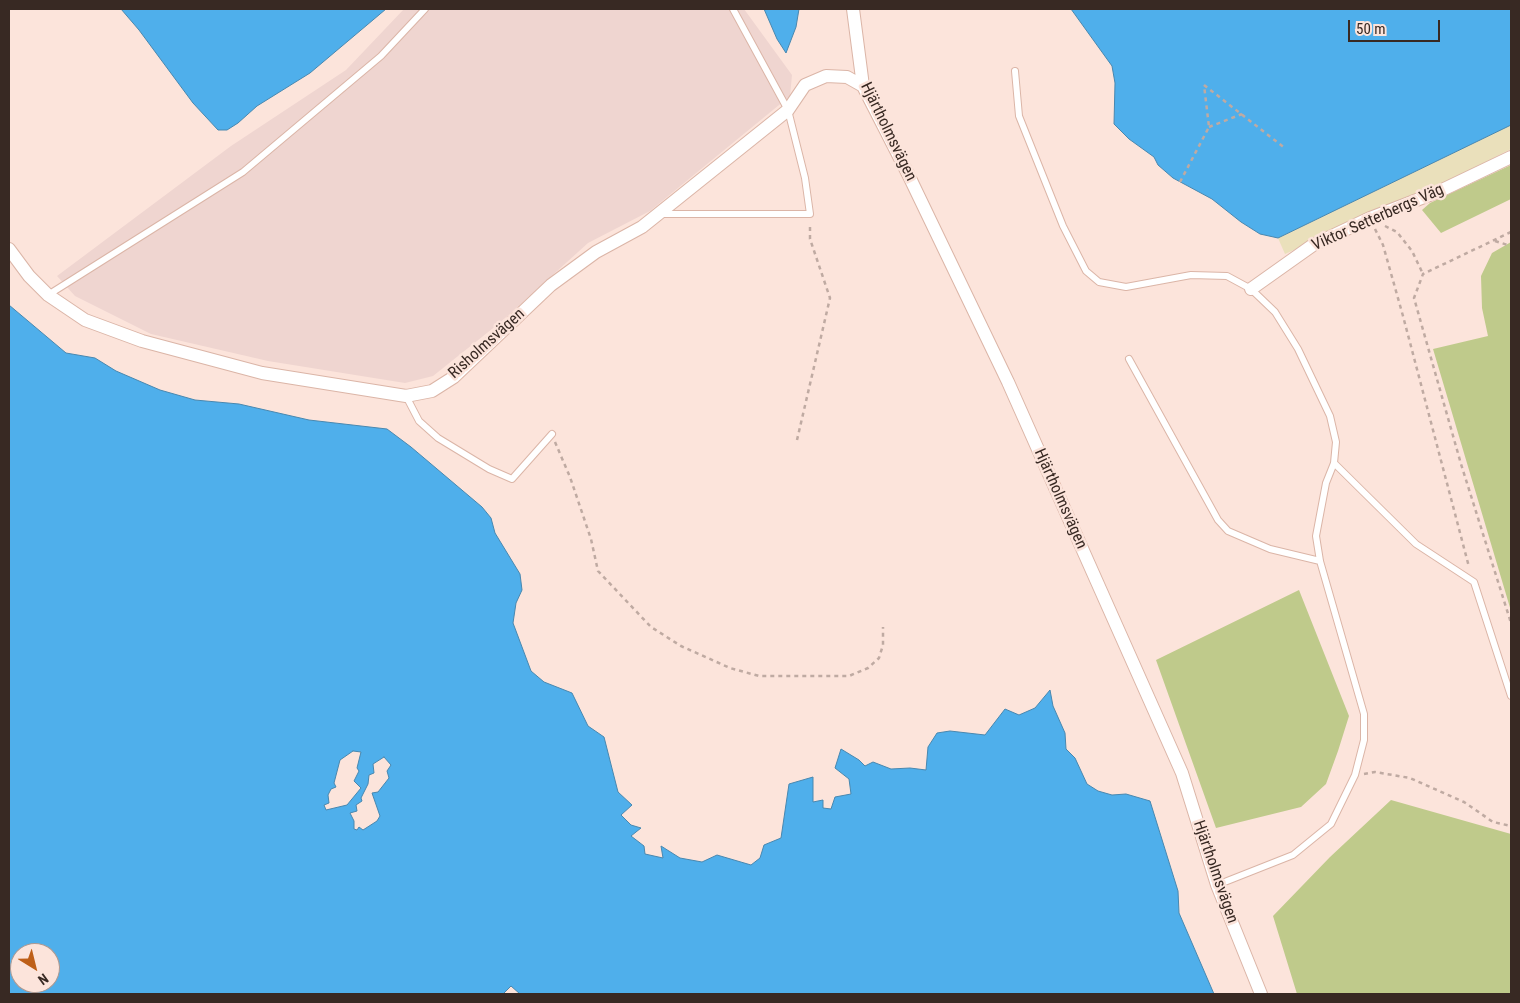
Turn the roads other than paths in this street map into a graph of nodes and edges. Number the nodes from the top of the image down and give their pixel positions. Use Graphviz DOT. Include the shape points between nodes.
graph roads {
  1 [pos="425,9"];
  2 [pos="733,9"];
  3 [pos="853,9"];
  4 [pos="1015,71"];
  5 [pos="863,86"];
  6 [pos="788,110"];
  7 [pos="1511,157"];
  8 [pos="658,214"];
  9 [pos="9,249"];
  10 [pos="1251,289"];
  11 [pos="48,295"];
  12 [pos="1129,359"];
  13 [pos="406,396"];
  14 [pos="552,434"];
  15 [pos="1334,463"];
  16 [pos="1320,561"];
  17 [pos="1511,696"];
  18 [pos="1217,885"];
  19 [pos="1261,994"];
  1 -- 11 [label="lane" via="380,56 243,172"];
  2 -- 6 [label="lane"];
  3 -- 5 [label="street, Hjärtholmsvägen"];
  4 -- 10 [label="lane" via="1019,116 1063,226 1086,272 1099,282 1126,287 1191,275 1227,276"];
  5 -- 6 [label="street, Risholmsvägen" via="847,77 826,76 805,85"];
  5 -- 18 [label="street, Hjärtholmsvägen" via="1008,382 1178,764"];
  6 -- 8 [label="street, Risholmsvägen"];
  6 -- 8 [label="lane" via="805,178 810,214"];
  7 -- 10 [label="street, Viktor Setterbergs Väg" via="1313,245"];
  8 -- 13 [label="street, Risholmsvägen" via="642,227 596,252 551,286 454,377 432,391"];
  9 -- 11 [label="street, Risholmsvägen"];
  10 -- 15 [label="lane" via="1279,319 1298,349 1326,408 1336,442"];
  11 -- 13 [label="street, Risholmsvägen" via="85,320 142,341 262,373"];
  12 -- 16 [label="lane" via="1218,520 1228,531 1270,549"];
  13 -- 14 [label="lane" via="419,421 438,438 512,479"];
  15 -- 16 [label="lane" via="1326,483 1316,536"];
  15 -- 17 [label="lane" via="1416,544 1474,582"];
  16 -- 18 [label="lane" via="1364,714 1364,740 1355,775 1331,824 1293,855"];
  18 -- 19 [label="street, Hjärtholmsvägen"];
}
